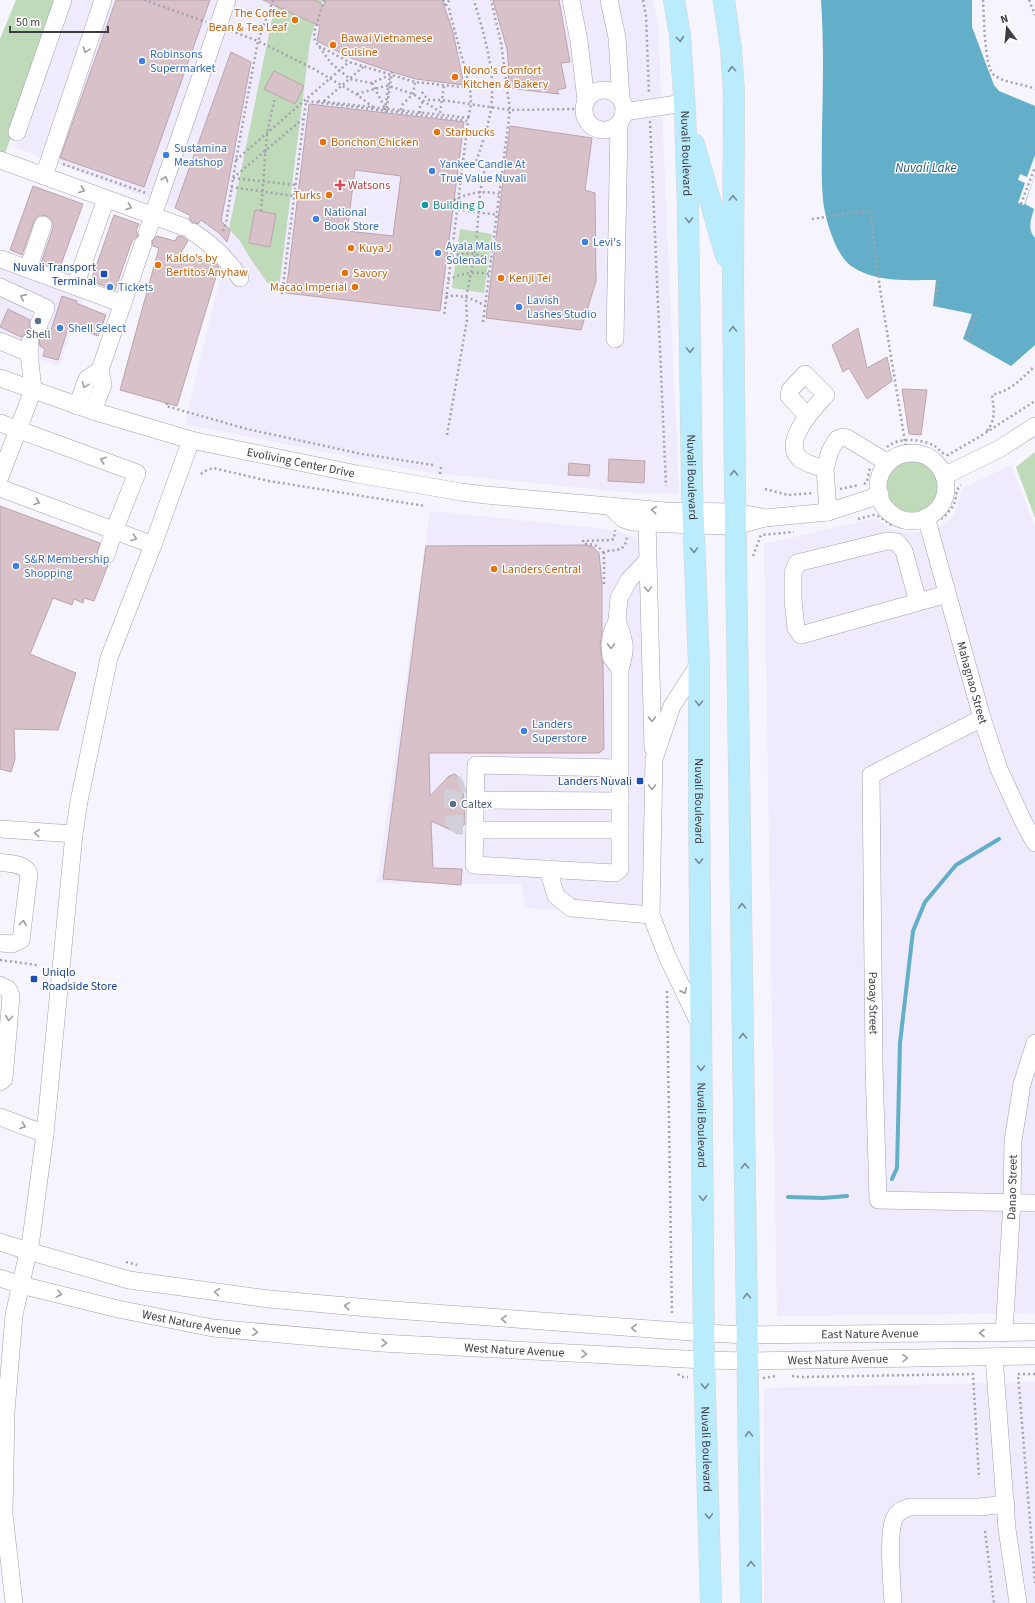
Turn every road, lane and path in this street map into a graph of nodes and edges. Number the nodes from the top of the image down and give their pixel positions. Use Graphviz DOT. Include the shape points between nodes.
graph roads {
  1 [pos="63,0"];
  2 [pos="103,0"];
  3 [pos="144,0"];
  4 [pos="227,0"];
  5 [pos="273,0"];
  6 [pos="319,0"];
  7 [pos="324,0"];
  8 [pos="444,0"];
  9 [pos="450,0"];
  10 [pos="474,0"];
  11 [pos="491,0"];
  12 [pos="571,0"];
  13 [pos="609,0"];
  14 [pos="642,0"];
  15 [pos="674,0"];
  16 [pos="724,0"];
  17 [pos="983,0"];
  18 [pos="1029,0"];
  19 [pos="322,5"];
  20 [pos="444,5"];
  21 [pos="1035,15"];
  22 [pos="208,22"];
  23 [pos="229,31"];
  24 [pos="258,41"];
  25 [pos="319,46"];
  26 [pos="349,62"];
  27 [pos="364,67"];
  28 [pos="339,71"];
  29 [pos="391,74"];
  30 [pos="330,79"];
  31 [pos="350,79"];
  32 [pos="415,82"];
  33 [pos="372,83"];
  34 [pos="342,86"];
  35 [pos="389,86"];
  36 [pos="444,86"];
  37 [pos="470,88"];
  38 [pos="374,89"];
  39 [pos="1035,89"];
  40 [pos="422,92"];
  41 [pos="356,94"];
  42 [pos="413,94"];
  43 [pos="275,97"];
  44 [pos="307,100"];
  45 [pos="423,100"];
  46 [pos="428,100"];
  47 [pos="442,100"];
  48 [pos="324,101"];
  49 [pos="471,104"];
  50 [pos="585,105"];
  51 [pos="373,107"];
  52 [pos="491,107"];
  53 [pos="684,107"];
  54 [pos="649,108"];
  55 [pos="391,109"];
  56 [pos="402,110"];
  57 [pos="510,110"];
  58 [pos="385,111"];
  59 [pos="621,112"];
  60 [pos="420,113"];
  61 [pos="417,114"];
  62 [pos="440,114"];
  63 [pos="304,118"];
  64 [pos="468,120"];
  65 [pos="17,132"];
  66 [pos="268,133"];
  67 [pos="266,150"];
  68 [pos="0,160"];
  69 [pos="236,160"];
  70 [pos="56,161"];
  71 [pos="1035,167"];
  72 [pos="44,176"];
  73 [pos="233,178"];
  74 [pos="264,182"];
  75 [pos="295,185"];
  76 [pos="150,186"];
  77 [pos="231,187"];
  78 [pos="263,192"];
  79 [pos="480,192"];
  80 [pos="499,194"];
  81 [pos="294,196"];
  82 [pos="459,198"];
  83 [pos="106,199"];
  84 [pos="454,200"];
  85 [pos="1021,204"];
  86 [pos="453,209"];
  87 [pos="261,211"];
  88 [pos="499,215"];
  89 [pos="152,216"];
  90 [pos="812,219"];
  91 [pos="43,225"];
  92 [pos="223,231"];
  93 [pos="475,254"];
  94 [pos="451,257"];
  95 [pos="1,259"];
  96 [pos="491,260"];
  97 [pos="28,269"];
  98 [pos="471,272"];
  99 [pos="489,274"];
  100 [pos="939,277"];
  101 [pos="240,278"];
  102 [pos="448,280"];
  103 [pos="733,280"];
  104 [pos="75,286"];
  105 [pos="1,291"];
  106 [pos="282,294"];
  107 [pos="446,297"];
  108 [pos="466,298"];
  109 [pos="123,304"];
  110 [pos="485,306"];
  111 [pos="936,306"];
  112 [pos="978,312"];
  113 [pos="444,316"];
  114 [pos="483,322"];
  115 [pos="39,324"];
  116 [pos="616,339"];
  117 [pos="967,340"];
  118 [pos="0,341"];
  119 [pos="1035,366"];
  120 [pos="100,370"];
  121 [pos="0,378"];
  122 [pos="33,390"];
  123 [pos="1035,401"];
  124 [pos="167,403"];
  125 [pos="77,406"];
  126 [pos="93,411"];
  127 [pos="807,416"];
  128 [pos="0,423"];
  129 [pos="1035,426"];
  130 [pos="18,430"];
  131 [pos="985,433"];
  132 [pos="447,435"];
  133 [pos="191,440"];
  134 [pos="906,447"];
  135 [pos="883,459"];
  136 [pos="433,465"];
  137 [pos="825,469"];
  138 [pos="201,474"];
  139 [pos="944,476"];
  140 [pos="0,477"];
  141 [pos="966,483"];
  142 [pos="865,484"];
  143 [pos="666,486"];
  144 [pos="0,488"];
  145 [pos="880,495"];
  146 [pos="425,506"];
  147 [pos="610,506"];
  148 [pos="828,512"];
  149 [pos="693,518"];
  150 [pos="736,519"];
  151 [pos="852,521"];
  152 [pos="647,522"];
  153 [pos="927,522"];
  154 [pos="896,527"];
  155 [pos="615,528"];
  156 [pos="628,530"];
  157 [pos="114,531"];
  158 [pos="799,531"];
  159 [pos="761,536"];
  160 [pos="153,545"];
  161 [pos="604,554"];
  162 [pos="106,555"];
  163 [pos="647,561"];
  164 [pos="604,584"];
  165 [pos="946,594"];
  166 [pos="918,602"];
  167 [pos="699,664"];
  168 [pos="982,718"];
  169 [pos="654,759"];
  170 [pos="620,768"];
  171 [pos="472,789"];
  172 [pos="620,801"];
  173 [pos="471,828"];
  174 [pos="0,829"];
  175 [pos="620,830"];
  176 [pos="74,834"];
  177 [pos="1035,843"];
  178 [pos="0,862"];
  179 [pos="548,869"];
  180 [pos="652,915"];
  181 [pos="0,943"];
  182 [pos="0,960"];
  183 [pos="37,965"];
  184 [pos="0,986"];
  185 [pos="702,1029"];
  186 [pos="1035,1044"];
  187 [pos="0,1082"];
  188 [pos="0,1117"];
  189 [pos="45,1134"];
  190 [pos="1012,1202"];
  191 [pos="1035,1203"];
  192 [pos="0,1242"];
  193 [pos="28,1251"];
  194 [pos="120,1261"];
  195 [pos="142,1266"];
  196 [pos="0,1278"];
  197 [pos="21,1285"];
  198 [pos="665,1318"];
  199 [pos="679,1318"];
  200 [pos="1035,1332"];
  201 [pos="705,1333"];
  202 [pos="1004,1333"];
  203 [pos="748,1335"];
  204 [pos="1035,1356"];
  205 [pos="994,1357"];
  206 [pos="704,1360"];
  207 [pos="748,1361"];
  208 [pos="1035,1374"];
  209 [pos="787,1375"];
  210 [pos="979,1478"];
  211 [pos="1006,1504"];
  212 [pos="985,1531"];
  213 [pos="1035,1583"];
  214 [pos="14,1603"];
  215 [pos="712,1603"];
  216 [pos="751,1603"];
  217 [pos="893,1603"];
  218 [pos="994,1603"];
  219 [pos="1018,1603"];
  1 -- 65 [label="street"];
  2 -- 72 [label="street, one-way"];
  3 -- 22 [label="path"];
  89 -- 4 [label="street, one-way"];
  5 -- 24 [label="path"];
  6 -- 19 [label="path"];
  7 -- 19 [label="path"];
  8 -- 37 [label="path" via="449,9"];
  9 -- 20 [label="path, bridge"];
  10 -- 52 [label="path" via="491,67"];
  11 -- 57 [label="path" via="502,43"];
  12 -- 50 [label="street" via="579,41"];
  13 -- 59 [label="street" via="617,37"];
  14 -- 54 [label="path" via="646,16"];
  15 -- 53 [label="main road, Nuvali Boulevard, one-way" via="680,35"];
  103 -- 16 [label="main road, one-way" via="734,94"];
  17 -- 39 [label="path" via="991,72 1004,80"];
  18 -- 21 [label="path"];
  19 -- 25 [label="path" via="314,33"];
  23 -- 24 [label="path"];
  24 -- 30 [label="path"];
  24 -- 69 [label="path"];
  25 -- 26 [label="path"];
  25 -- 28 [label="path"];
  26 -- 27 [label="path"];
  26 -- 28 [label="path"];
  27 -- 29 [label="path"];
  27 -- 31 [label="path"];
  28 -- 30 [label="path"];
  28 -- 31 [label="path"];
  29 -- 32 [label="path"];
  29 -- 33 [label="path"];
  29 -- 35 [label="path"];
  29 -- 58 [label="path, bridge"];
  30 -- 34 [label="path"];
  30 -- 44 [label="path"];
  31 -- 33 [label="path"];
  31 -- 34 [label="path"];
  32 -- 36 [label="path"];
  32 -- 42 [label="path"];
  33 -- 38 [label="path"];
  34 -- 41 [label="path"];
  34 -- 48 [label="path"];
  35 -- 38 [label="path"];
  35 -- 42 [label="path"];
  35 -- 58 [label="path"];
  36 -- 37 [label="path"];
  36 -- 47 [label="path"];
  37 -- 49 [label="path"];
  38 -- 41 [label="path"];
  38 -- 58 [label="path"];
  40 -- 46 [label="path"];
  41 -- 51 [label="path"];
  42 -- 45 [label="path"];
  42 -- 56 [label="path" via="403,104"];
  43 -- 66 [label="path"];
  44 -- 48 [label="path"];
  44 -- 58 [label="path"];
  44 -- 63 [label="path"];
  44 -- 66 [label="path"];
  45 -- 46 [label="path"];
  45 -- 60 [label="path"];
  45 -- 62 [label="path"];
  46 -- 47 [label="path"];
  47 -- 49 [label="path"];
  47 -- 62 [label="path"];
  48 -- 51 [label="path"];
  49 -- 52 [label="path"];
  49 -- 64 [label="path"];
  50 -- 57 [label="path"];
  50 -- 59 [label="street" via="597,91 610,91"];
  50 -- 59 [label="street" via="586,121 596,129 608,130"];
  51 -- 58 [label="path"];
  52 -- 57 [label="path"];
  52 -- 79 [label="path" via="475,165 485,168"];
  53 -- 54 [label="street"];
  53 -- 103 [label="main road"];
  53 -- 149 [label="main road, Nuvali Boulevard, one-way"];
  54 -- 59 [label="street"];
  54 -- 143 [label="path"];
  55 -- 56 [label="path"];
  55 -- 58 [label="path"];
  55 -- 61 [label="path"];
  56 -- 60 [label="path"];
  57 -- 80 [label="path"];
  58 -- 61 [label="path"];
  59 -- 116 [label="street"];
  60 -- 62 [label="path"];
  61 -- 64 [label="path"];
  62 -- 64 [label="path"];
  63 -- 67 [label="path"];
  63 -- 75 [label="path"];
  64 -- 82 [label="path"];
  66 -- 67 [label="path"];
  66 -- 69 [label="path"];
  67 -- 73 [label="path"];
  67 -- 74 [label="path"];
  68 -- 72 [label="street"];
  69 -- 73 [label="path"];
  70 -- 76 [label="path" via="147,193"];
  71 -- 85 [label="path"];
  72 -- 83 [label="street, one-way"];
  73 -- 74 [label="path"];
  73 -- 77 [label="path"];
  74 -- 75 [label="path"];
  74 -- 78 [label="path"];
  75 -- 81 [label="path"];
  77 -- 78 [label="path"];
  77 -- 92 [label="path"];
  78 -- 81 [label="path"];
  78 -- 87 [label="path"];
  79 -- 80 [label="path"];
  79 -- 82 [label="path"];
  79 -- 93 [label="path"];
  80 -- 96 [label="path"];
  81 -- 106 [label="path"];
  82 -- 84 [label="path"];
  82 -- 94 [label="path"];
  83 -- 89 [label="street, one-way"];
  83 -- 104 [label="street"];
  86 -- 88 [label="path, bridge"];
  89 -- 101 [label="street" via="188,230 216,249"];
  89 -- 109 [label="street"];
  90 -- 134 [label="path" via="870,210"];
  91 -- 97 [label="street"];
  93 -- 94 [label="path"];
  93 -- 96 [label="path"];
  93 -- 98 [label="path"];
  94 -- 102 [label="path"];
  95 -- 97 [label="street"];
  96 -- 99 [label="path"];
  97 -- 104 [label="street"];
  98 -- 99 [label="path"];
  98 -- 102 [label="path"];
  98 -- 108 [label="path"];
  99 -- 110 [label="path"];
  100 -- 111 [label="path"];
  102 -- 107 [label="path"];
  150 -- 103 [label="main road, one-way"];
  104 -- 109 [label="street"];
  115 -- 105 [label="street, one-way" via="46,308"];
  107 -- 108 [label="path" via="455,295"];
  107 -- 113 [label="path"];
  108 -- 110 [label="path"];
  108 -- 132 [label="path" via="467,320"];
  109 -- 120 [label="street"];
  110 -- 114 [label="path"];
  112 -- 117 [label="path"];
  118 -- 122 [label="street" via="30,348"];
  119 -- 131 [label="path" via="1011,389 992,395 994,419"];
  120 -- 125 [label="street, one-way" via="87,379"];
  120 -- 126 [label="street" via="103,384"];
  121 -- 122 [label="street, Evoliving Center Drive"];
  122 -- 125 [label="street, Evoliving Center Drive"];
  122 -- 130 [label="street"];
  123 -- 131 [label="path"];
  124 -- 136 [label="path" via="166,406 247,429 362,454"];
  125 -- 126 [label="street, Evoliving Center Drive"];
  126 -- 133 [label="street, Evoliving Center Drive"];
  127 -- 137 [label="street" via="796,437 795,448 799,458"];
  128 -- 130 [label="street"];
  129 -- 139 [label="street" via="999,449"];
  130 -- 140 [label="street"];
  157 -- 130 [label="street, one-way" via="137,475 136,471"];
  131 -- 134 [label="path" via="948,455 934,445 919,441"];
  133 -- 147 [label="street, Evoliving Center Drive" via="461,492"];
  133 -- 160 [label="street"];
  134 -- 135 [label="street" via="900,455"];
  134 -- 135 [label="path" via="889,445"];
  134 -- 139 [label="street" via="930,458 941,468"];
  135 -- 137 [label="street" via="843,437 837,439 830,451"];
  135 -- 142 [label="path" via="870,466"];
  135 -- 145 [label="street"];
  137 -- 148 [label="street"];
  138 -- 146 [label="path" via="212,468 269,481"];
  139 -- 153 [label="street" via="946,484 943,501"];
  141 -- 153 [label="path" via="957,489 954,504 945,516"];
  144 -- 157 [label="street, one-way"];
  145 -- 148 [label="street, Evoliving Center Drive"];
  145 -- 153 [label="street" via="884,506 892,514 902,519"];
  149 -- 147 [label="street, Evoliving Center Drive, one-way" via="665,511"];
  147 -- 152 [label="street, Evoliving Center Drive" via="623,519"];
  148 -- 150 [label="street, Evoliving Center Drive"];
  149 -- 150 [label="street, Evoliving Center Drive"];
  149 -- 152 [label="street, Evoliving Center Drive"];
  149 -- 167 [label="main road, Nuvali Boulevard, one-way"];
  203 -- 150 [label="main road, one-way"];
  151 -- 154 [label="path" via="874,515"];
  152 -- 163 [label="street"];
  153 -- 165 [label="street, Mahagnao Street"];
  155 -- 161 [label="path" via="614,539 583,541 584,544 600,548"];
  156 -- 161 [label="path" via="624,547 606,551"];
  157 -- 160 [label="street, one-way"];
  157 -- 162 [label="street"];
  158 -- 159 [label="path"];
  160 -- 176 [label="street" via="109,658"];
  161 -- 164 [label="path"];
  163 -- 169 [label="street, one-way"];
  163 -- 170 [label="street" via="629,580 619,598 617,621 612,632 611,657 620,669"];
  165 -- 166 [label="street"];
  165 -- 168 [label="street, Mahagnao Street"];
  166 -- 166 [label="street" via="904,551 897,542 887,541 797,563 793,573 796,628 801,635"];
  167 -- 169 [label="street" via="672,706"];
  167 -- 185 [label="main road, Nuvali Boulevard, one-way"];
  168 -- 177 [label="street, Mahagnao Street" via="999,769"];
  168 -- 190 [label="street, Paoay Street" via="871,775 878,1200"];
  169 -- 180 [label="street, one-way"];
  170 -- 171 [label="street" via="476,765"];
  170 -- 172 [label="street"];
  171 -- 172 [label="street"];
  171 -- 173 [label="street"];
  172 -- 175 [label="street"];
  173 -- 175 [label="street"];
  173 -- 179 [label="street" via="474,865"];
  176 -- 174 [label="street, one-way"];
  175 -- 179 [label="street" via="620,869 615,873"];
  176 -- 189 [label="street"];
  181 -- 178 [label="street, one-way" via="12,944 21,940 29,874 24,866"];
  179 -- 180 [label="street" via="556,896 571,908"];
  180 -- 185 [label="street, one-way" via="667,956"];
  182 -- 183 [label="path"];
  184 -- 187 [label="street, one-way" via="8,989 11,996 4,1079"];
  185 -- 201 [label="main road, Nuvali Boulevard, one-way"];
  186 -- 190 [label="street, Danao Street" via="1022,1084 1014,1134"];
  188 -- 189 [label="street, one-way"];
  189 -- 193 [label="street"];
  190 -- 191 [label="street, Paoay Street"];
  190 -- 202 [label="street, Danao Street"];
  192 -- 193 [label="street"];
  193 -- 197 [label="street"];
  201 -- 193 [label="street, one-way" via="380,1310 269,1299 129,1280"];
  194 -- 195 [label="path"];
  196 -- 197 [label="street, West Nature Avenue"];
  197 -- 206 [label="street, West Nature Avenue, one-way" via="118,1309 213,1328 381,1343"];
  197 -- 214 [label="street" via="14,1315 6,1418 4,1514"];
  198 -- 199 [label="path"];
  200 -- 202 [label="street, East Nature Avenue"];
  201 -- 203 [label="street, East Nature Avenue"];
  201 -- 206 [label="main road, Nuvali Boulevard"];
  202 -- 203 [label="street, East Nature Avenue, one-way"];
  203 -- 207 [label="main road"];
  204 -- 205 [label="street, West Nature Avenue"];
  207 -- 205 [label="street, West Nature Avenue, one-way"];
  205 -- 211 [label="street"];
  206 -- 207 [label="street, West Nature Avenue"];
  206 -- 215 [label="main road, Nuvali Boulevard, one-way"];
  216 -- 207 [label="main road, one-way"];
  208 -- 213 [label="path" via="1018,1374"];
  209 -- 210 [label="path" via="800,1377 973,1374"];
  211 -- 217 [label="street" via="980,1507 910,1507 900,1511 894,1517 890,1531"];
  211 -- 219 [label="street"];
  212 -- 218 [label="path"];
}
